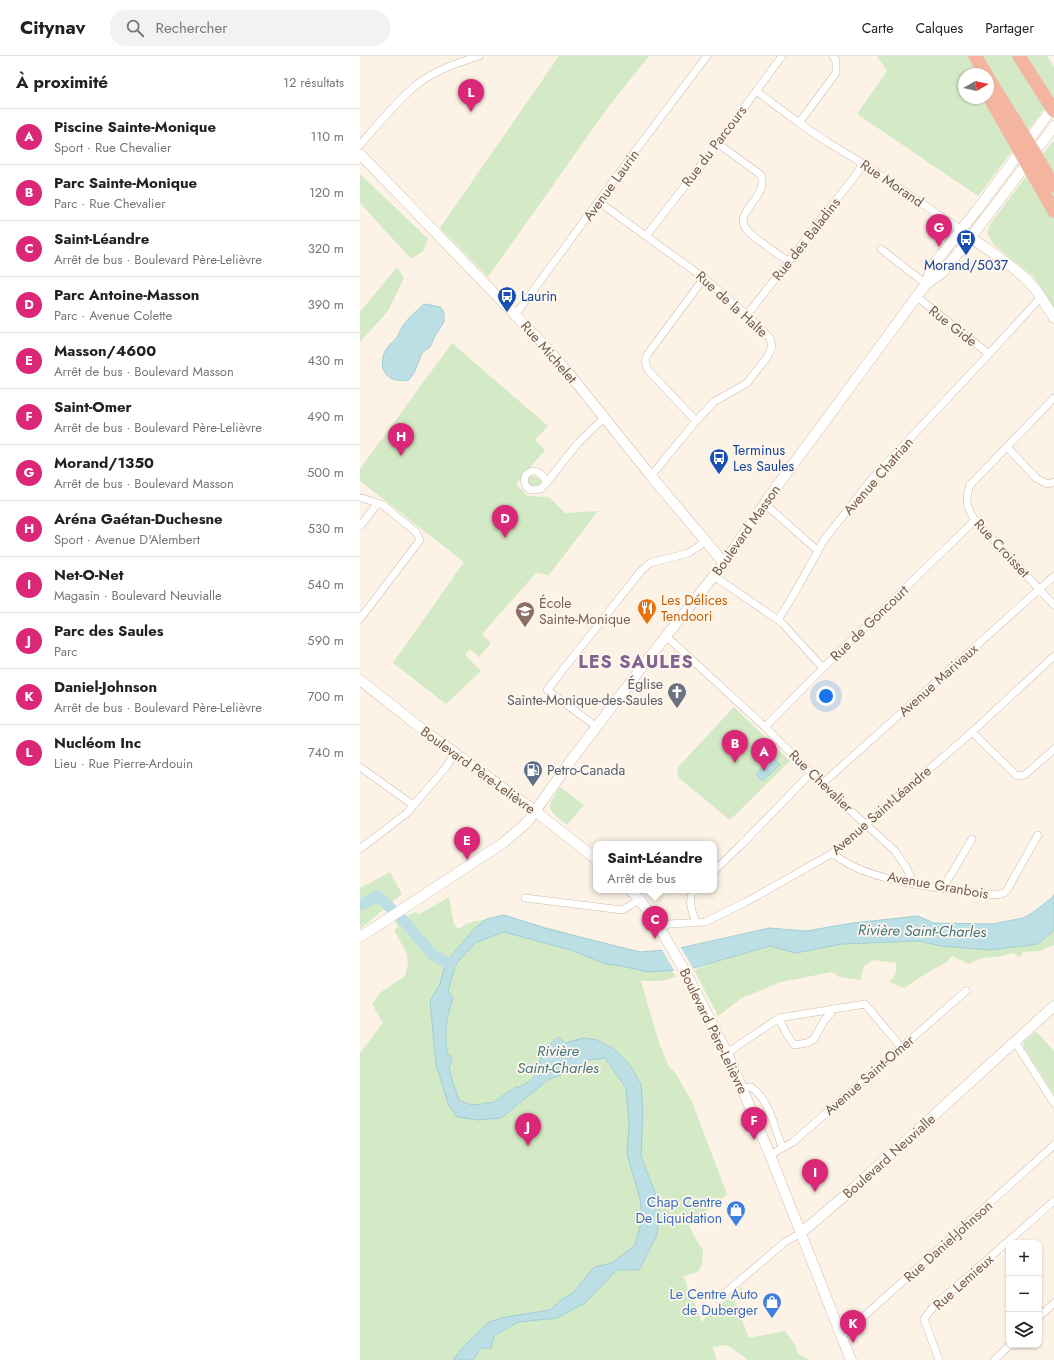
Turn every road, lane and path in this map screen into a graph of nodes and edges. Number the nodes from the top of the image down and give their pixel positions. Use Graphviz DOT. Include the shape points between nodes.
graph roads {
  1 [pos="479,56"];
  2 [pos="707,56"];
  3 [pos="782,56"];
  4 [pos="833,56"];
  5 [pos="966,56"];
  6 [pos="975,56"];
  7 [pos="1019,56"];
  8 [pos="973,68"];
  9 [pos="982,68"];
  10 [pos="994,90"];
  11 [pos="756,91"];
  12 [pos="994,103"];
  13 [pos="1054,106"];
  14 [pos="1054,111"];
  15 [pos="799,123"];
  16 [pos="1054,126"];
  17 [pos="1016,134"];
  18 [pos="717,143"];
  19 [pos="360,145"];
  20 [pos="360,154"];
  21 [pos="862,163"];
  22 [pos="1037,169"];
  23 [pos="1054,186"];
  24 [pos="598,202"];
  25 [pos="1054,211"];
  26 [pos="961,230"];
  27 [pos="646,236"];
  28 [pos="971,237"];
  29 [pos="881,249"];
  30 [pos="788,262"];
  31 [pos="704,278"];
  32 [pos="926,284"];
  33 [pos="917,297"];
  34 [pos="1041,297"];
  35 [pos="516,314"];
  36 [pos="747,315"];
  37 [pos="1054,318"];
  38 [pos="989,354"];
  39 [pos="1054,398"];
  40 [pos="604,418"];
  41 [pos="696,421"];
  42 [pos="1007,447"];
  43 [pos="650,476"];
  44 [pos="546,482"];
  45 [pos="1054,482"];
  46 [pos="362,498"];
  47 [pos="378,503"];
  48 [pos="764,504"];
  49 [pos="975,520"];
  50 [pos="360,526"];
  51 [pos="706,541"];
  52 [pos="818,551"];
  53 [pos="724,562"];
  54 [pos="714,576"];
  55 [pos="1054,576"];
  56 [pos="1040,589"];
  57 [pos="1054,605"];
  58 [pos="360,619"];
  59 [pos="778,620"];
  60 [pos="666,636"];
  61 [pos="1054,656"];
  62 [pos="823,668"];
  63 [pos="360,681"];
  64 [pos="597,727"];
  65 [pos="765,727"];
  66 [pos="972,732"];
  67 [pos="1054,749"];
  68 [pos="455,752"];
  69 [pos="360,767"];
  70 [pos="811,773"];
  71 [pos="822,784"];
  72 [pos="413,805"];
  73 [pos="535,811"];
  74 [pos="866,824"];
  75 [pos="1038,835"];
  76 [pos="972,839"];
  77 [pos="360,849"];
  78 [pos="833,853"];
  79 [pos="593,857"];
  80 [pos="717,869"];
  81 [pos="914,884"];
  82 [pos="943,888"];
  83 [pos="633,893"];
  84 [pos="692,893"];
  85 [pos="525,898"];
  86 [pos="640,900"];
  87 [pos="696,923"];
  88 [pos="660,929"];
  89 [pos="360,937"];
  90 [pos="966,991"];
  91 [pos="1054,1006"];
  92 [pos="834,1009"];
  93 [pos="779,1018"];
  94 [pos="1015,1042"];
  95 [pos="901,1047"];
  96 [pos="727,1053"];
  97 [pos="743,1088"];
  98 [pos="1054,1103"];
  99 [pos="1054,1145"];
  100 [pos="783,1148"];
  101 [pos="770,1155"];
  102 [pos="1054,1201"];
  103 [pos="801,1233"];
  104 [pos="718,1299"];
  105 [pos="1054,1303"];
  106 [pos="1042,1315"];
  107 [pos="842,1336"];
  108 [pos="1007,1348"];
  109 [pos="851,1360"];
  110 [pos="938,1360"];
  111 [pos="994,1360"];
  1 -- 19 [label="street" via="441,70 415,86"];
  2 -- 24 [label="street, Avenue Laurin"];
  3 -- 11 [label="street, Rue du Parcours"];
  4 -- 15 [label="street" via="836,61 836,73"];
  5 -- 8 [label="highway"];
  6 -- 9 [label="highway"];
  7 -- 14 [label="highway, bridge"];
  10 -- 17 [label="highway"];
  11 -- 15 [label="street, Rue Morand"];
  11 -- 18 [label="street, Rue du Parcours"];
  12 -- 17 [label="highway"];
  13 -- 26 [label="main road, Boulevard Masson"];
  15 -- 21 [label="street, Rue Morand"];
  16 -- 28 [label="main road, Boulevard Masson"];
  17 -- 22 [label="highway, bridge"];
  18 -- 27 [label="street, Rue du Parcours"];
  18 -- 30 [label="street" via="761,175 762,189 745,213 744,224 749,232"];
  20 -- 35 [label="main road, Rue Michelet"];
  21 -- 26 [label="street, Rue Morand"];
  21 -- 30 [label="street, Rue des Baladins" via="858,172"];
  22 -- 23 [label="highway"];
  22 -- 25 [label="highway"];
  24 -- 27 [label="street, Rue de la Halte"];
  24 -- 35 [label="street, Avenue Laurin"];
  26 -- 28 [label="main road, Rue Morand"];
  26 -- 32 [label="main road, Boulevard Masson" via="933,265"];
  27 -- 31 [label="street, Rue de la Halte"];
  28 -- 32 [label="main road, Boulevard Masson" via="942,273"];
  28 -- 34 [label="main road, Rue Morand" via="1008,263"];
  29 -- 32 [label="street"];
  30 -- 36 [label="street, Rue des Baladins"];
  31 -- 36 [label="street, Rue de la Halte"];
  31 -- 41 [label="street" via="647,355 645,362 648,370"];
  32 -- 33 [label="main road, Boulevard Masson"];
  33 -- 38 [label="street, Rue Gide"];
  33 -- 48 [label="main road, Boulevard Masson"];
  34 -- 37 [label="main road, Rue Morand"];
  34 -- 38 [label="street, Avenue Chatrian"];
  35 -- 40 [label="main road, Rue Michelet"];
  36 -- 41 [label="street, Rue de la Halte" via="770,338 772,347 768,356 747,383 714,402"];
  38 -- 52 [label="street, Avenue Chatrian" via="871,480"];
  39 -- 42 [label="street, Rue Croisset"];
  40 -- 43 [label="main road, Rue Michelet"];
  40 -- 44 [label="street" via="578,443"];
  41 -- 43 [label="street, Rue de la Halte"];
  42 -- 45 [label="street" via="1036,478 1047,484"];
  42 -- 49 [label="street, Rue Croisset" via="970,485 966,495 968,510"];
  43 -- 51 [label="main road, Rue Michelet"];
  46 -- 47 [label="street"];
  47 -- 50 [label="street"];
  47 -- 58 [label="street" via="416,532 420,540"];
  48 -- 52 [label="street"];
  48 -- 53 [label="main road, Boulevard Masson"];
  49 -- 56 [label="street, Rue Croisset"];
  49 -- 62 [label="street, Rue de Goncourt"];
  51 -- 53 [label="main road, Rue Michelet"];
  51 -- 64 [label="street" via="689,553 650,563 640,572 547,690"];
  52 -- 59 [label="street, Avenue Chatrian"];
  53 -- 54 [label="main road, Boulevard Masson"];
  54 -- 59 [label="street"];
  54 -- 60 [label="main road, Boulevard Masson"];
  55 -- 56 [label="street, Avenue Marivaux"];
  56 -- 57 [label="street, Rue Croisset"];
  56 -- 71 [label="street, Avenue Marivaux"];
  59 -- 62 [label="street"];
  60 -- 64 [label="main road, Boulevard Masson"];
  60 -- 65 [label="street, Rue Chevalier"];
  61 -- 66 [label="street, Avenue Saint-Léandre"];
  62 -- 65 [label="street, Rue de Goncourt"];
  63 -- 68 [label="main road, Boulevard Père-Lelièvre"];
  64 -- 73 [label="main road, Boulevard Masson"];
  65 -- 70 [label="street, Rue Chevalier"];
  66 -- 67 [label="street" via="1017,776 1025,775"];
  66 -- 74 [label="street, Avenue Saint-Léandre"];
  68 -- 72 [label="street" via="447,766"];
  68 -- 73 [label="main road, Boulevard Père-Lelièvre"];
  69 -- 72 [label="street"];
  70 -- 71 [label="street, Rue Chevalier"];
  70 -- 80 [label="street"];
  71 -- 74 [label="street, Rue Chevalier"];
  72 -- 77 [label="street" via="407,813"];
  73 -- 79 [label="main road, Boulevard Père-Lelièvre"];
  73 -- 89 [label="main road, Boulevard Masson" via="523,826 503,843"];
  74 -- 78 [label="street, Avenue Saint-Léandre"];
  74 -- 81 [label="street, Rue Chevalier" via="895,851"];
  75 -- 82 [label="street, Avenue Granbois" via="1004,893 996,895"];
  76 -- 82 [label="street"];
  78 -- 81 [label="street, Avenue Granbois" via="854,866"];
  78 -- 87 [label="street, Avenue Saint-Léandre" via="746,902 705,922"];
  81 -- 82 [label="street, Avenue Granbois"];
  83 -- 86 [label="main road, Boulevard Père-Lelièvre"];
  84 -- 87 [label="street" via="690,899"];
  85 -- 86 [label="street" via="622,910"];
  86 -- 88 [label="main road, Boulevard Père-Lelièvre"];
  87 -- 88 [label="street, Avenue Saint-Léandre" via="670,924"];
  88 -- 96 [label="main road, Boulevard Père-Lelièvre"];
  90 -- 95 [label="street, Avenue Saint-Omer"];
  91 -- 94 [label="main road, Boulevard Neuvialle"];
  92 -- 93 [label="street"];
  92 -- 93 [label="street" via="814,1039 807,1043 794,1045"];
  92 -- 95 [label="street" via="865,1004"];
  93 -- 96 [label="street"];
  94 -- 98 [label="street"];
  94 -- 103 [label="main road, Boulevard Neuvialle"];
  95 -- 100 [label="street, Avenue Saint-Omer"];
  96 -- 97 [label="main road, Boulevard Père-Lelièvre"];
  97 -- 100 [label="street" via="751,1087 763,1098"];
  97 -- 101 [label="main road, Boulevard Père-Lelièvre"];
  99 -- 107 [label="street, Rue Daniel-Johnson"];
  100 -- 101 [label="street, Avenue Saint-Omer"];
  101 -- 103 [label="main road, Boulevard Père-Lelièvre"];
  102 -- 110 [label="street, Rue Lemieux" via="933,1307 924,1319"];
  103 -- 104 [label="street, Boulevard Neuvialle" via="785,1242"];
  103 -- 107 [label="main road, Boulevard Père-Lelièvre"];
  105 -- 106 [label="street"];
  107 -- 109 [label="main road, Boulevard Père-Lelièvre"];
  108 -- 111 [label="street"];
}
